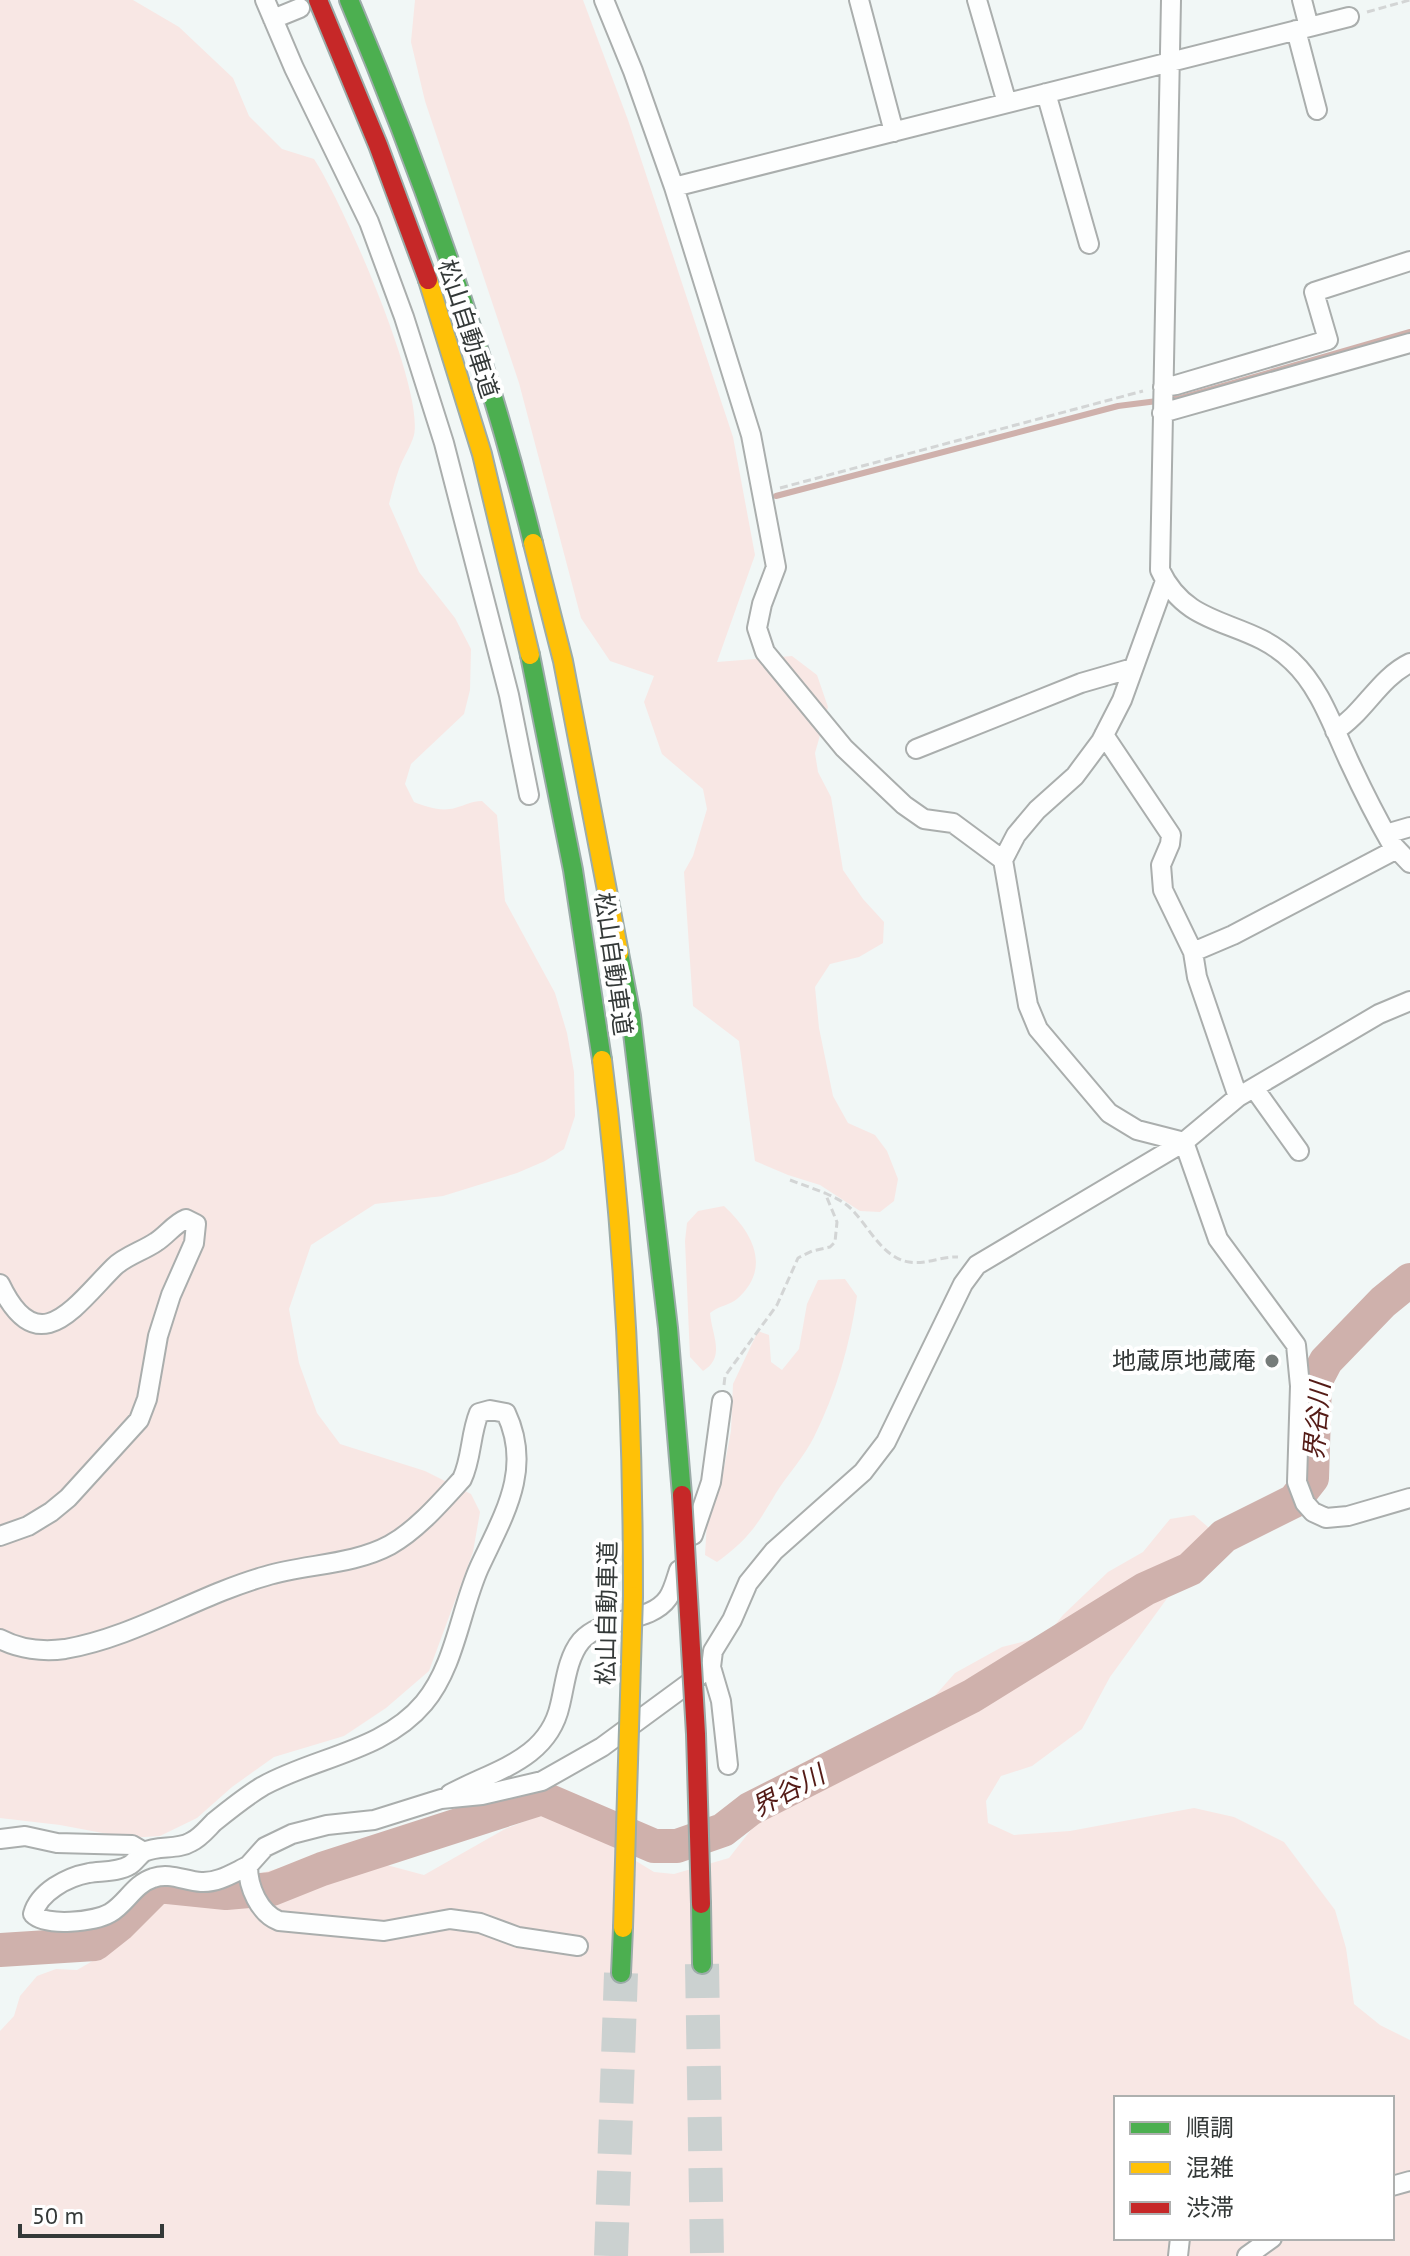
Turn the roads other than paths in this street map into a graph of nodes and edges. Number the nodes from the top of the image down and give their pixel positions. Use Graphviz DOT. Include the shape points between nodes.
graph roads {
  1 [pos="265,0"];
  2 [pos="349,0"];
  3 [pos="604,0"];
  4 [pos="859,0"];
  5 [pos="977,0"];
  6 [pos="1171,0"];
  7 [pos="1302,0"];
  8 [pos="309,4"];
  9 [pos="1349,17"];
  10 [pos="273,19"];
  11 [pos="1303,29"];
  12 [pos="1170,62"];
  13 [pos="1046,93"];
  14 [pos="1007,103"];
  15 [pos="1317,110"];
  16 [pos="894,132"];
  17 [pos="674,187"];
  18 [pos="1089,244"];
  19 [pos="1410,261"];
  20 [pos="1410,343"];
  21 [pos="1162,400"];
  22 [pos="1165,581"];
  23 [pos="1410,663"];
  24 [pos="1133,668"];
  25 [pos="1335,731"];
  26 [pos="1104,735"];
  27 [pos="916,749"];
  28 [pos="529,795"];
  29 [pos="1410,827"];
  30 [pos="1391,842"];
  31 [pos="1003,860"];
  32 [pos="1410,863"];
  33 [pos="1193,952"];
  34 [pos="1410,1001"];
  35 [pos="1246,1092"];
  36 [pos="1184,1142"];
  37 [pos="1299,1151"];
  38 [pos="0,1284"];
  39 [pos="722,1401"];
  40 [pos="1410,1498"];
  41 [pos="0,1536"];
  42 [pos="0,1639"];
  43 [pos="711,1667"];
  44 [pos="728,1765"];
  45 [pos="441,1799"];
  46 [pos="0,1839"];
  47 [pos="144,1852"];
  48 [pos="248,1870"];
  49 [pos="578,1946"];
  50 [pos="702,1964"];
  51 [pos="621,1973"];
  52 [pos="1269,2240"];
  53 [pos="1247,2256"];
  1 -- 10 [label="street"];
  2 -- 50 [label="highway, 松山自動車道, bridge" via="448,257 515,469 563,661 631,1016 682,1495"];
  3 -- 17 [label="street"];
  4 -- 16 [label="street"];
  5 -- 14 [label="street"];
  6 -- 12 [label="street"];
  7 -- 11 [label="street"];
  8 -- 10 [label="street"];
  8 -- 51 [label="highway, 松山自動車道, bridge" via="351,78 415,244 465,395 553,752 578,892 613,1144 630,1379 633,1596"];
  9 -- 11 [label="street"];
  10 -- 28 [label="street" via="369,222 404,317 444,443 509,695"];
  11 -- 12 [label="street"];
  11 -- 15 [label="street"];
  12 -- 13 [label="street"];
  12 -- 21 [label="street"];
  13 -- 14 [label="street"];
  13 -- 18 [label="street"];
  14 -- 16 [label="street"];
  16 -- 17 [label="street"];
  17 -- 31 [label="street" via="751,435 763,492 776,567 757,628 765,652 844,748 904,805 924,819 953,823"];
  19 -- 21 [label="street" via="1314,292 1328,340 1176,385"];
  20 -- 21 [label="street"];
  21 -- 22 [label="street" via="1159,555"];
  22 -- 24 [label="street"];
  22 -- 25 [label="street" via="1188,608 1276,646 1308,678"];
  23 -- 25 [label="street" via="1394,671 1349,723"];
  24 -- 26 [label="street"];
  24 -- 27 [label="street" via="1081,683"];
  25 -- 30 [label="street"];
  26 -- 31 [label="street" via="1075,776 1016,835"];
  26 -- 33 [label="street" via="1171,835 1161,865 1163,890"];
  29 -- 30 [label="street"];
  30 -- 32 [label="street"];
  30 -- 33 [label="street" via="1233,935"];
  31 -- 36 [label="street" via="1028,1005 1038,1029 1109,1113 1137,1130"];
  33 -- 35 [label="street" via="1197,977"];
  34 -- 35 [label="street"];
  35 -- 36 [label="street"];
  35 -- 37 [label="street"];
  36 -- 40 [label="street" via="1218,1239 1296,1345 1297,1482 1305,1503 1326,1518"];
  36 -- 43 [label="street" via="977,1265 886,1442 863,1472 774,1551 748,1583 713,1651"];
  38 -- 41 [label="street" via="22,1318 54,1322 85,1300 122,1260 186,1219 196,1224 194,1243 158,1336 139,1420 59,1505 28,1526"];
  39 -- 45 [label="street" via="711,1482 669,1597 658,1609 596,1629 580,1641 558,1718 544,1742 523,1759"];
  42 -- 47 [label="street" via="30,1649 89,1644 269,1575 374,1552 404,1537 462,1479 479,1413 506,1413 513,1427 517,1477 442,1672 424,1703 368,1744 262,1787 191,1843"];
  43 -- 44 [label="street" via="721,1701"];
  43 -- 45 [label="street" via="602,1747 542,1781"];
  45 -- 48 [label="street" via="374,1820 292,1834 265,1847"];
  46 -- 47 [label="street" via="25,1836 57,1843 132,1845"];
  47 -- 48 [label="street" via="130,1865 59,1885 42,1895 33,1914 39,1920 91,1920 110,1913 155,1877 202,1882"];
  48 -- 49 [label="street" via="261,1909 279,1921 384,1931 450,1919"];
  52 -- 53 [label="street"];
}
